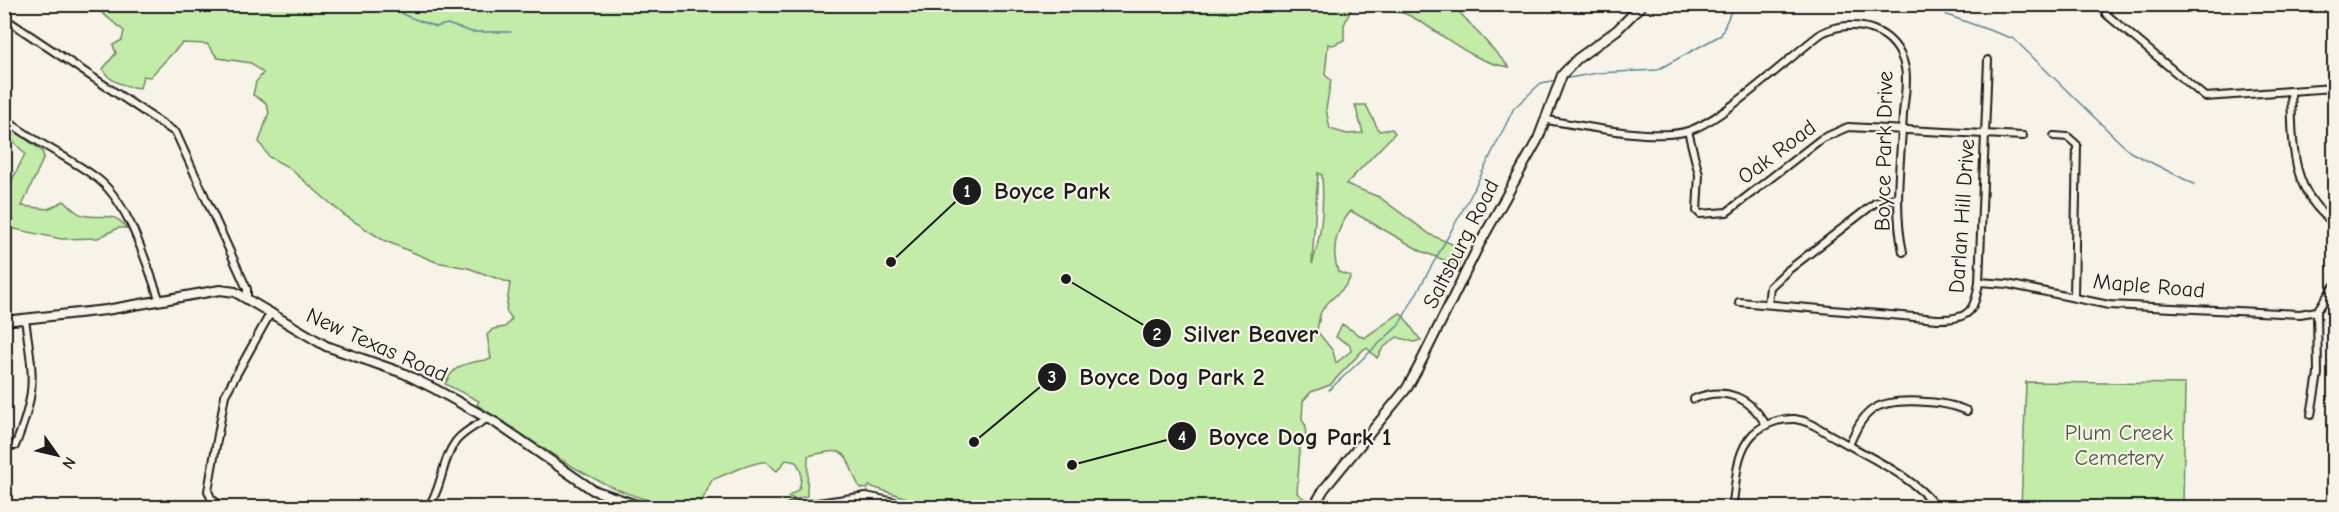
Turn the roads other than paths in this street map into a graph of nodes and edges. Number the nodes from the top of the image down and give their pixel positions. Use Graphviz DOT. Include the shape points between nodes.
graph roads {
  1 [pos="1643,4"];
  2 [pos="2104,4"];
  3 [pos="4,18"];
  4 [pos="1988,60"];
  5 [pos="2334,88"];
  6 [pos="2291,91"];
  7 [pos="4,118"];
  8 [pos="1547,120"];
  9 [pos="1902,129"];
  10 [pos="1688,131"];
  11 [pos="1985,132"];
  12 [pos="2023,136"];
  13 [pos="2054,136"];
  14 [pos="1898,197"];
  15 [pos="2334,223"];
  16 [pos="1903,252"];
  17 [pos="1979,282"];
  18 [pos="2334,286"];
  19 [pos="2074,296"];
  20 [pos="247,297"];
  21 [pos="160,302"];
  22 [pos="1739,302"];
  23 [pos="1768,303"];
  24 [pos="2317,311"];
  25 [pos="271,312"];
  26 [pos="24,318"];
  27 [pos="4,321"];
  28 [pos="1694,399"];
  29 [pos="1967,411"];
  30 [pos="2311,415"];
  31 [pos="487,418"];
  32 [pos="1766,424"];
  33 [pos="1849,445"];
  34 [pos="15,446"];
  35 [pos="222,507"];
  36 [pos="426,507"];
  37 [pos="645,507"];
  38 [pos="790,507"];
  39 [pos="920,507"];
  40 [pos="1313,507"];
  41 [pos="1732,507"];
  42 [pos="1937,507"];
  1 -- 8 [label="main road, Saltsburg Road" via="1562,75"];
  2 -- 6 [label="street" via="2106,14 2205,97"];
  3 -- 20 [label="street" via="176,133 247,289"];
  4 -- 11 [label="street, Darlan Hill Drive"];
  5 -- 6 [label="street"];
  6 -- 15 [label="street" via="2294,152 2301,186 2319,212"];
  7 -- 21 [label="street" via="112,191"];
  8 -- 10 [label="street, Boyce Park Drive" via="1629,132"];
  8 -- 40 [label="main road, Saltsburg Road" via="1407,388"];
  9 -- 10 [label="street, Oak Road" via="1837,130 1727,212 1700,214 1699,175"];
  9 -- 10 [label="street, Boyce Park Drive" via="1906,70 1899,53 1883,34 1860,25 1839,25 1821,33 1730,106"];
  9 -- 11 [label="street, Oak Road"];
  9 -- 14 [label="street, Boyce Park Drive"];
  11 -- 12 [label="street, Oak Road"];
  11 -- 17 [label="street, Darlan Hill Drive"];
  13 -- 19 [label="street" via="2075,140 2078,153"];
  14 -- 16 [label="street, Boyce Park Drive"];
  14 -- 23 [label="street" via="1875,203 1787,271 1770,288"];
  17 -- 19 [label="street, Maple Road"];
  17 -- 23 [label="street, Darlan Hill Drive" via="1972,308 1955,320"];
  18 -- 24 [label="street"];
  19 -- 24 [label="street, Maple Road" via="2128,307 2300,314"];
  20 -- 21 [label="main road, New Texas Road" via="220,290"];
  20 -- 25 [label="main road, New Texas Road"];
  21 -- 26 [label="main road, New Texas Road"];
  22 -- 23 [label="street, Darlan Hill Drive"];
  24 -- 30 [label="street" via="2318,374"];
  25 -- 31 [label="main road, New Texas Road" via="326,346 413,377"];
  25 -- 35 [label="street" via="231,381 222,405 208,491"];
  26 -- 27 [label="main road, New Texas Road"];
  26 -- 34 [label="street" via="32,396"];
  28 -- 32 [label="street" via="1707,395 1742,398 1753,405"];
  29 -- 33 [label="street" via="1953,404 1882,405 1870,411"];
  31 -- 36 [label="street" via="456,441 435,497"];
  31 -- 37 [label="main road, New Texas Road" via="586,486"];
  32 -- 33 [label="street" via="1796,419"];
  32 -- 41 [label="street" via="1753,434 1739,458"];
  33 -- 42 [label="street" via="1902,477"];
  38 -- 39 [label="main road" via="866,497"];
}
